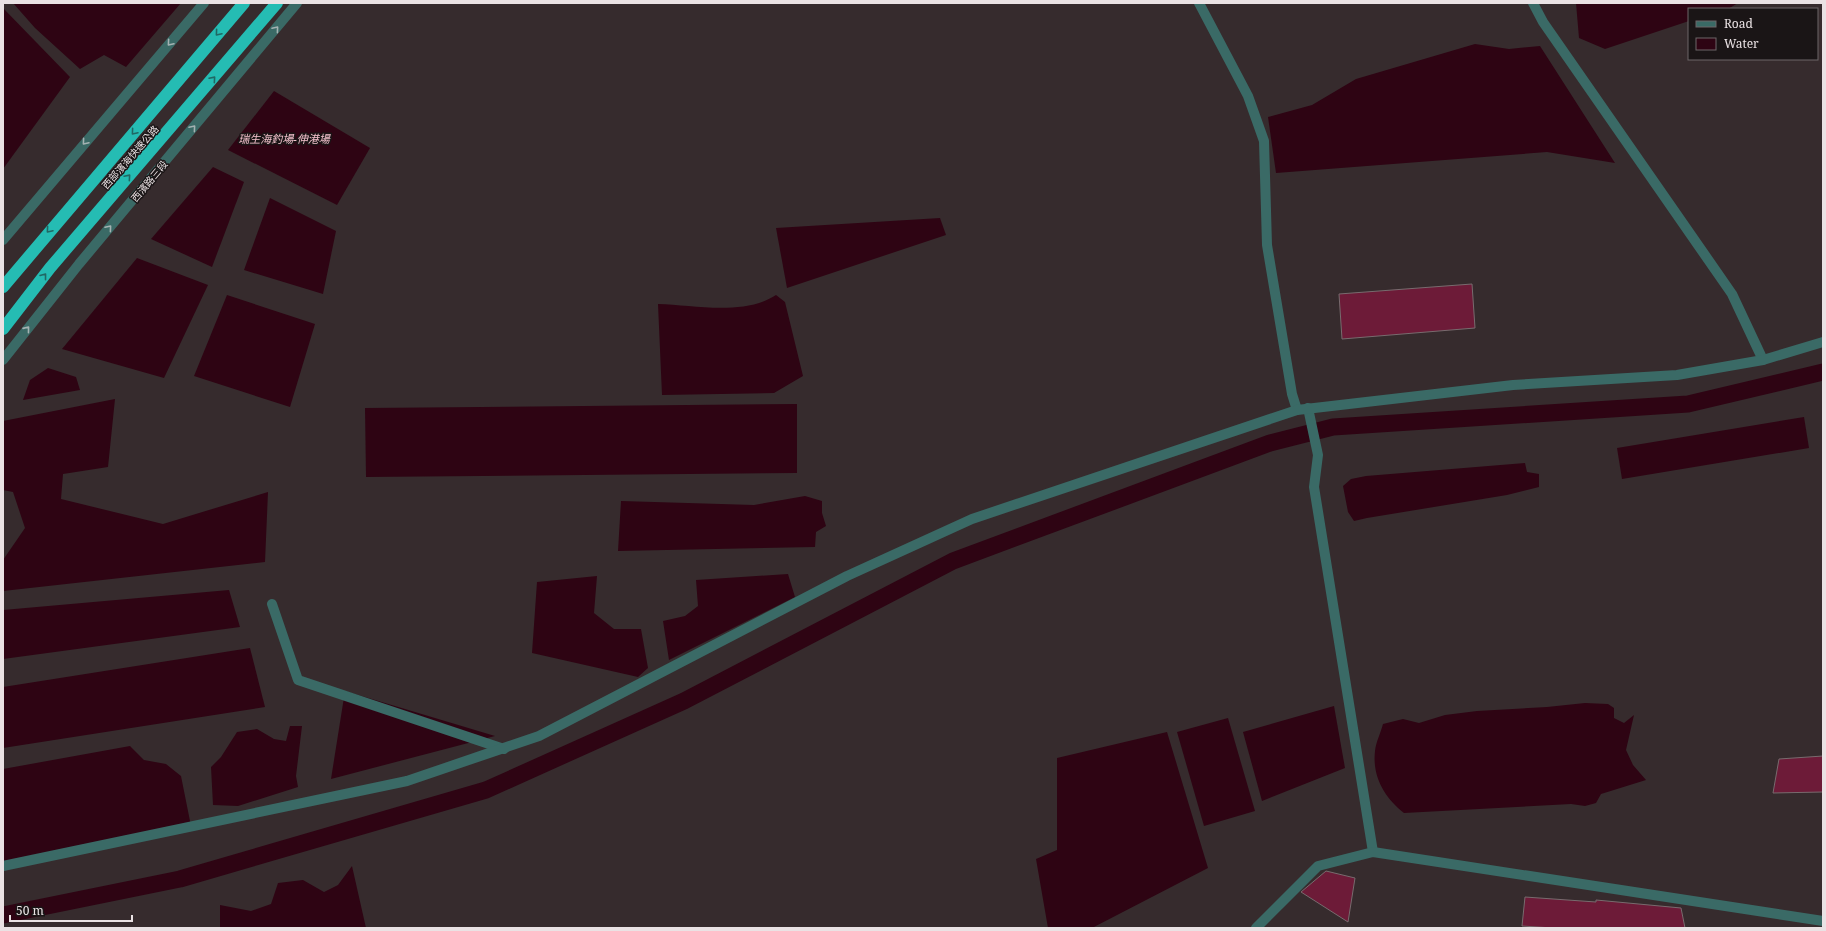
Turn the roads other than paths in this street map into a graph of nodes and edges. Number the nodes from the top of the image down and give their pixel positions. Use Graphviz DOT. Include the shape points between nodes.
graph roads {
  1 [pos="204,3"];
  2 [pos="244,3"];
  3 [pos="277,3"];
  4 [pos="297,3"];
  5 [pos="1199,3"];
  6 [pos="1534,3"];
  7 [pos="3,240"];
  8 [pos="3,287"];
  9 [pos="3,329"];
  10 [pos="1823,342"];
  11 [pos="3,360"];
  12 [pos="1763,360"];
  13 [pos="1308,408"];
  14 [pos="1297,410"];
  15 [pos="272,604"];
  16 [pos="504,749"];
  17 [pos="1373,852"];
  18 [pos="3,866"];
  19 [pos="1823,921"];
  20 [pos="1256,928"];
  1 -- 7 [label="street, one-way"];
  2 -- 8 [label="highway, 西部濱海快速公路, one-way"];
  9 -- 3 [label="highway, 西部濱海快速公路, one-way" via="50,268"];
  11 -- 4 [label="street, 西濱路三段, one-way" via="84,258"];
  5 -- 14 [label="street" via="1248,96 1264,141 1267,245 1292,394"];
  6 -- 12 [label="street" via="1543,22 1732,294"];
  10 -- 12 [label="street"];
  12 -- 13 [label="street" via="1678,375 1513,385"];
  13 -- 14 [label="street"];
  13 -- 17 [label="street" via="1318,455 1314,487"];
  14 -- 16 [label="street" via="972,519 847,576 540,736"];
  15 -- 16 [label="street" via="298,680"];
  16 -- 18 [label="street" via="407,781"];
  17 -- 19 [label="street"];
  17 -- 20 [label="street" via="1318,866"];
}
